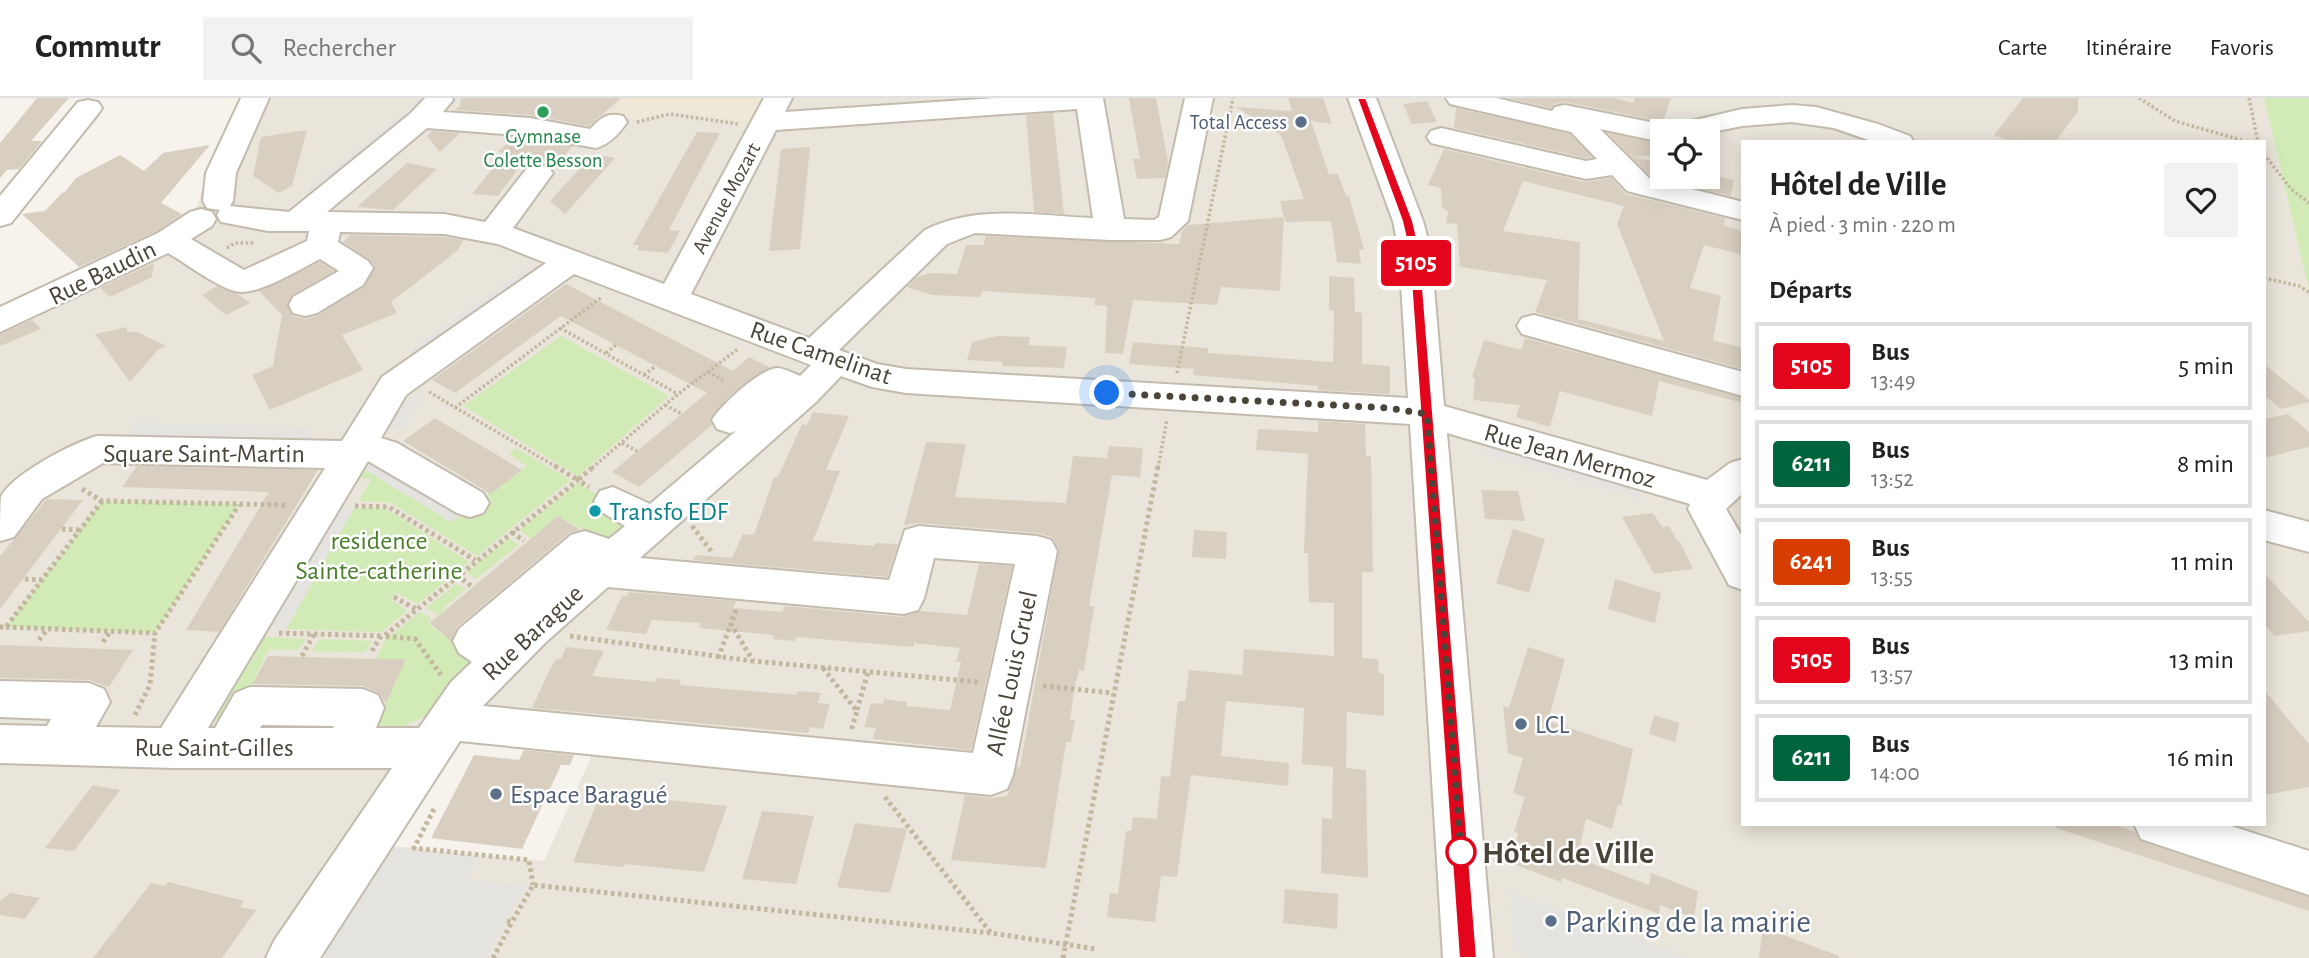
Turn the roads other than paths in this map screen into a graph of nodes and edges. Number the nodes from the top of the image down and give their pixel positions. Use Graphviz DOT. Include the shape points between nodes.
graph roads {
  1 [pos="255,98"];
  2 [pos="1199,98"];
  3 [pos="1362,98"];
  4 [pos="1460,98"];
  5 [pos="1494,98"];
  6 [pos="1090,99"];
  7 [pos="88,108"];
  8 [pos="430,108"];
  9 [pos="769,116"];
  10 [pos="1720,120"];
  11 [pos="613,122"];
  12 [pos="1650,130"];
  13 [pos="1441,137"];
  14 [pos="1896,140"];
  15 [pos="1618,165"];
  16 [pos="538,173"];
  17 [pos="1741,211"];
  18 [pos="217,212"];
  19 [pos="0,216"];
  20 [pos="314,230"];
  21 [pos="1110,230"];
  22 [pos="493,233"];
  23 [pos="169,240"];
  24 [pos="570,261"];
  25 [pos="673,298"];
  26 [pos="305,306"];
  27 [pos="0,321"];
  28 [pos="1534,326"];
  29 [pos="825,357"];
  30 [pos="1741,383"];
  31 [pos="1427,414"];
  32 [pos="356,449"];
  33 [pos="1741,475"];
  34 [pos="1713,496"];
  35 [pos="613,501"];
  36 [pos="470,503"];
  37 [pos="670,507"];
  38 [pos="0,526"];
  39 [pos="2266,526"];
  40 [pos="2309,537"];
  41 [pos="606,563"];
  42 [pos="1741,570"];
  43 [pos="500,659"];
  44 [pos="0,699"];
  45 [pos="447,721"];
  46 [pos="0,744"];
  47 [pos="58,745"];
  48 [pos="173,748"];
  49 [pos="2163,826"];
  50 [pos="2309,873"];
  51 [pos="291,958"];
  52 [pos="1468,958"];
  1 -- 18 [label="street" via="221,173"];
  2 -- 21 [label="street, Rue Barague" via="1172,221 1160,230"];
  3 -- 31 [label="street" via="1415,251"];
  4 -- 15 [label="street" via="1581,127"];
  5 -- 12 [label="street"];
  6 -- 9 [label="street"];
  6 -- 21 [label="street"];
  7 -- 19 [label="street"];
  8 -- 11 [label="street" via="596,139"];
  8 -- 20 [label="street"];
  9 -- 25 [label="street, Avenue Mozart"];
  10 -- 14 [label="street" via="1756,113 1805,113 1864,126"];
  13 -- 15 [label="street" via="1586,170"];
  15 -- 17 [label="street" via="1631,180 1648,189"];
  16 -- 22 [label="street"];
  18 -- 20 [label="street, Rue Camelinat"];
  18 -- 23 [label="street, Rue Baudin"];
  20 -- 22 [label="street, Rue Camelinat" via="444,224"];
  20 -- 23 [label="street" via="249,280 239,281"];
  20 -- 26 [label="street" via="358,268 352,278"];
  21 -- 29 [label="street, Rue Barague" via="996,223 956,227 936,237"];
  22 -- 24 [label="street, Rue Camelinat"];
  23 -- 27 [label="street, Rue Baudin"];
  24 -- 25 [label="street, Rue Camelinat"];
  24 -- 32 [label="street" via="394,386"];
  25 -- 29 [label="street, Rue Camelinat"];
  28 -- 30 [label="street"];
  29 -- 31 [label="street, Rue Camelinat" via="872,375 905,381 1388,408"];
  29 -- 37 [label="street, Rue Barague" via="804,393"];
  31 -- 34 [label="street, Rue Jean Mermoz"];
  31 -- 52 [label="street"];
  32 -- 36 [label="street" via="384,453"];
  32 -- 38 [label="street, Square Saint-Martin" via="96,449 34,486"];
  32 -- 48 [label="street"];
  33 -- 34 [label="street"];
  34 -- 42 [label="street" via="1707,509"];
  35 -- 37 [label="street"];
  37 -- 41 [label="street, Rue Barague"];
  39 -- 40 [label="street"];
  41 -- 43 [label="street, Rue Barague"];
  41 -- 43 [label="street, Allée Louis Gruel" via="585,546 474,642"];
  41 -- 45 [label="street, Allée Louis Gruel" via="734,583 904,598 919,541 1037,551 991,775"];
  43 -- 45 [label="street, Rue Barague"];
  44 -- 47 [label="street" via="89,702"];
  45 -- 48 [label="street, Rue Saint-Gilles" via="346,748"];
  45 -- 51 [label="street, Rue Barague"];
  46 -- 47 [label="street, Rue Saint-Gilles"];
  47 -- 48 [label="street, Rue Saint-Gilles"];
  49 -- 50 [label="street"];
}
